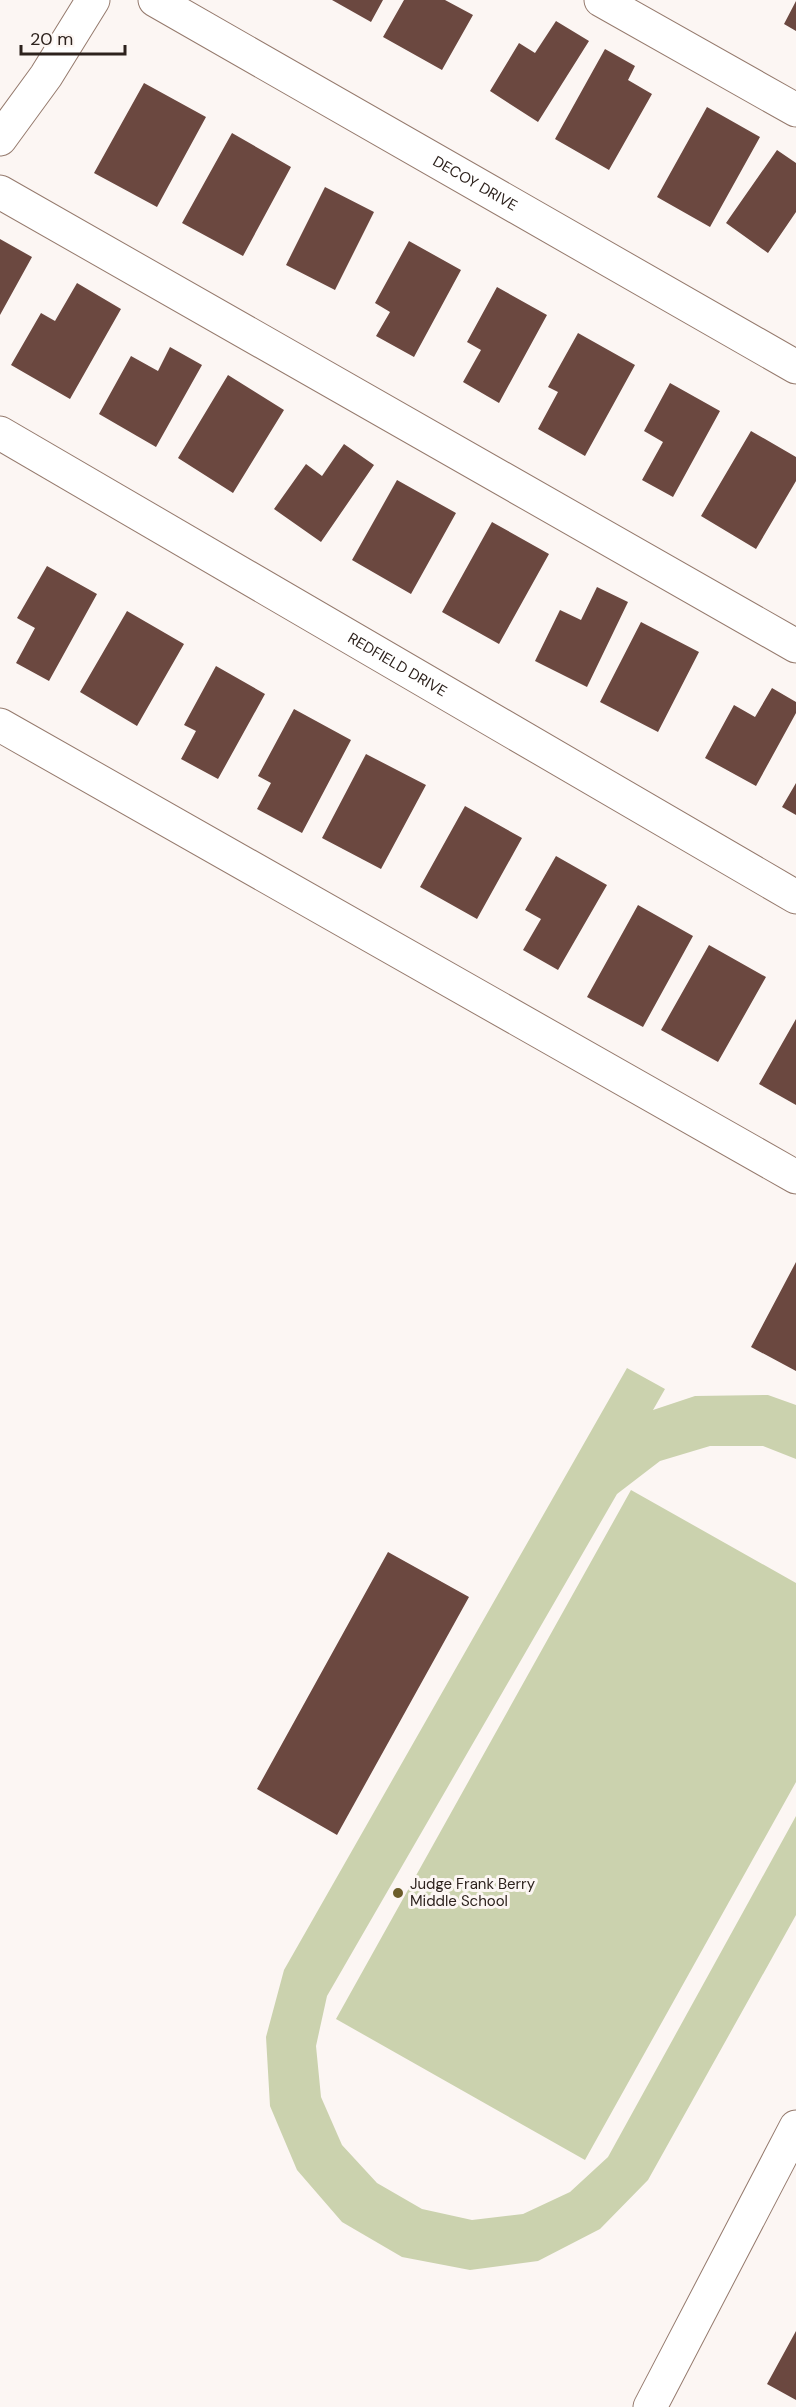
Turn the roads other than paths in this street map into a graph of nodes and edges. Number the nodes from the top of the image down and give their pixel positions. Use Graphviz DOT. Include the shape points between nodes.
graph roads {
  1 [pos="93,0"];
  2 [pos="155,0"];
  3 [pos="601,0"];
  4 [pos="796,110"];
  5 [pos="0,139"];
  6 [pos="0,192"];
  7 [pos="792,357"];
  8 [pos="0,433"];
  9 [pos="796,646"];
  10 [pos="0,725"];
  11 [pos="796,897"];
  12 [pos="796,1176"];
  13 [pos="796,2127"];
  14 [pos="650,2407"];
  1 -- 5 [label="street" via="46,76"];
  2 -- 7 [label="street, DECOY DRIVE"];
  3 -- 4 [label="street"];
  6 -- 9 [label="street"];
  8 -- 11 [label="street, REDFIELD DRIVE"];
  10 -- 12 [label="street"];
  13 -- 14 [label="street"];
}
